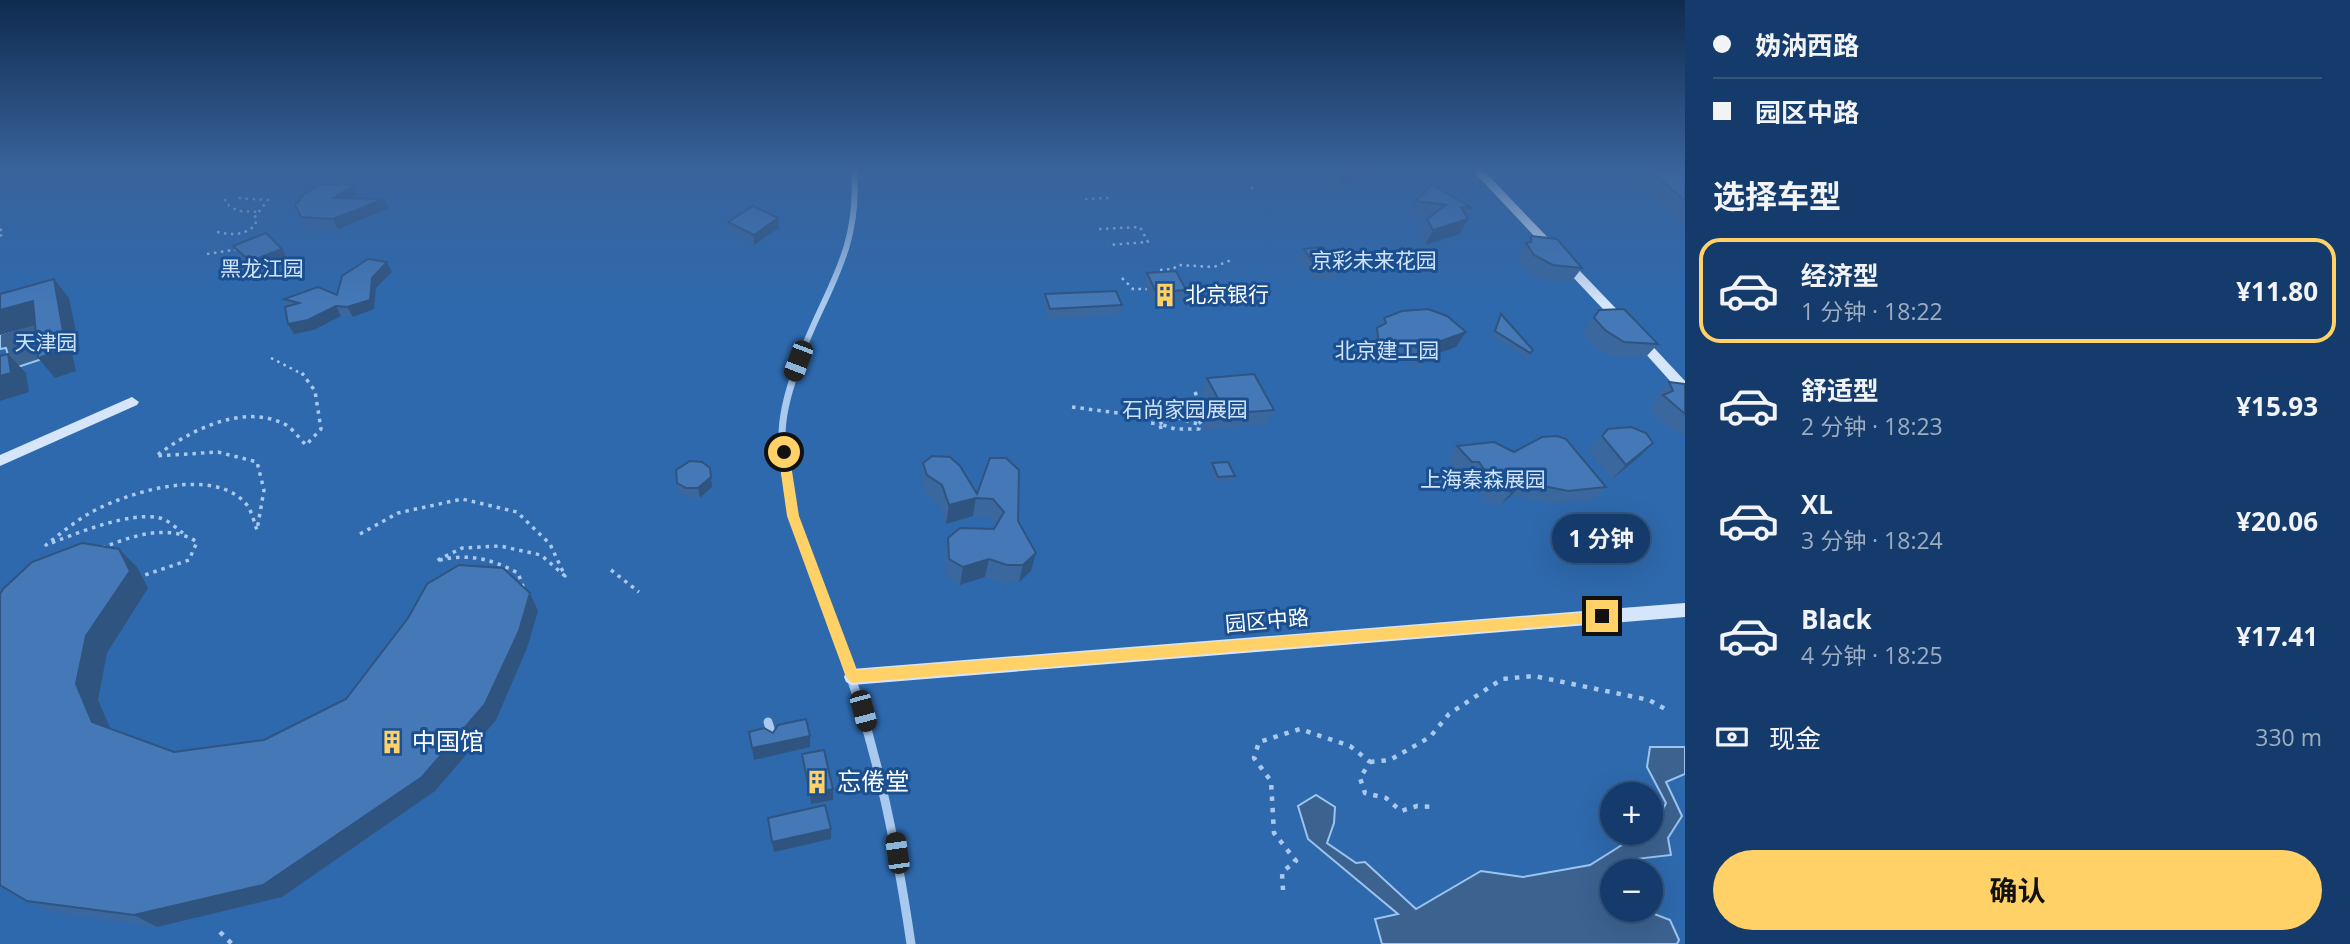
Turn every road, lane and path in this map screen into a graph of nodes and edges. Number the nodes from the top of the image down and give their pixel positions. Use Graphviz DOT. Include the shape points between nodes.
graph roads {
  1 [pos="257,215"];
  2 [pos="855,215"];
  3 [pos="1520,215"];
  4 [pos="0,229"];
  5 [pos="1099,229"];
  6 [pos="217,232"];
  7 [pos="0,237"];
  8 [pos="1108,244"];
  9 [pos="245,248"];
  10 [pos="207,254"];
  11 [pos="1234,259"];
  12 [pos="270,266"];
  13 [pos="1160,270"];
  14 [pos="267,277"];
  15 [pos="1122,278"];
  16 [pos="1147,289"];
  17 [pos="271,358"];
  18 [pos="1685,389"];
  19 [pos="1195,392"];
  20 [pos="132,402"];
  21 [pos="1200,406"];
  22 [pos="1072,407"];
  23 [pos="1168,415"];
  24 [pos="1142,416"];
  25 [pos="1198,424"];
  26 [pos="1161,427"];
  27 [pos="0,461"];
  28 [pos="183,533"];
  29 [pos="360,534"];
  30 [pos="96,553"];
  31 [pos="611,570"];
  32 [pos="142,576"];
  33 [pos="524,592"];
  34 [pos="639,592"];
  35 [pos="1685,610"];
  36 [pos="852,677"];
  37 [pos="1667,710"];
  38 [pos="768,722"];
  39 [pos="772,738"];
  40 [pos="1370,762"];
  41 [pos="1434,807"];
  42 [pos="1283,890"];
  43 [pos="220,932"];
  44 [pos="232,944"];
  45 [pos="911,944"];
  1 -- 6 [label="path" via="251,231"];
  2 -- 36 [label="street" via="854,230 791,379 782,433 793,516"];
  3 -- 18 [label="street"];
  4 -- 7 [label="path"];
  5 -- 8 [label="path" via="1140,227 1148,242"];
  9 -- 10 [label="path"];
  11 -- 13 [label="path" via="1214,267 1178,265"];
  12 -- 14 [label="path"];
  15 -- 16 [label="path" via="1133,289"];
  17 -- 28 [label="path" via="298,368 317,389 321,429 306,445 284,424 247,414 179,439 156,456 218,452 257,462 264,490 257,530 248,505 232,491 198,482 154,490 93,511 46,545 110,523 160,518"];
  19 -- 21 [label="path"];
  20 -- 27 [label="street"];
  21 -- 23 [label="path" via="1190,405"];
  21 -- 25 [label="path" via="1206,418"];
  22 -- 24 [label="path"];
  23 -- 24 [label="path" via="1146,406"];
  23 -- 25 [label="path"];
  23 -- 26 [label="path"];
  24 -- 26 [label="path"];
  25 -- 26 [label="path" via="1199,429"];
  28 -- 30 [label="path" via="139,534"];
  28 -- 32 [label="path" via="197,542 188,560"];
  29 -- 33 [label="path" via="398,513 463,499 517,512 550,544 565,576 541,555 500,546 462,548 436,561 460,554 488,557 518,573"];
  31 -- 34 [label="path"];
  35 -- 36 [label="street, 园区中路"];
  36 -- 45 [label="street" via="893,826"];
  37 -- 40 [label="path" via="1649,700 1534,676 1502,679 1449,714 1430,737 1390,760"];
  38 -- 39 [label="street"];
  40 -- 41 [label="path" via="1360,778 1365,793 1386,799 1401,811"];
  40 -- 42 [label="path" via="1350,746 1300,729 1259,742 1254,758 1271,780 1274,833 1296,861 1282,872"];
  43 -- 44 [label="path"];
}
